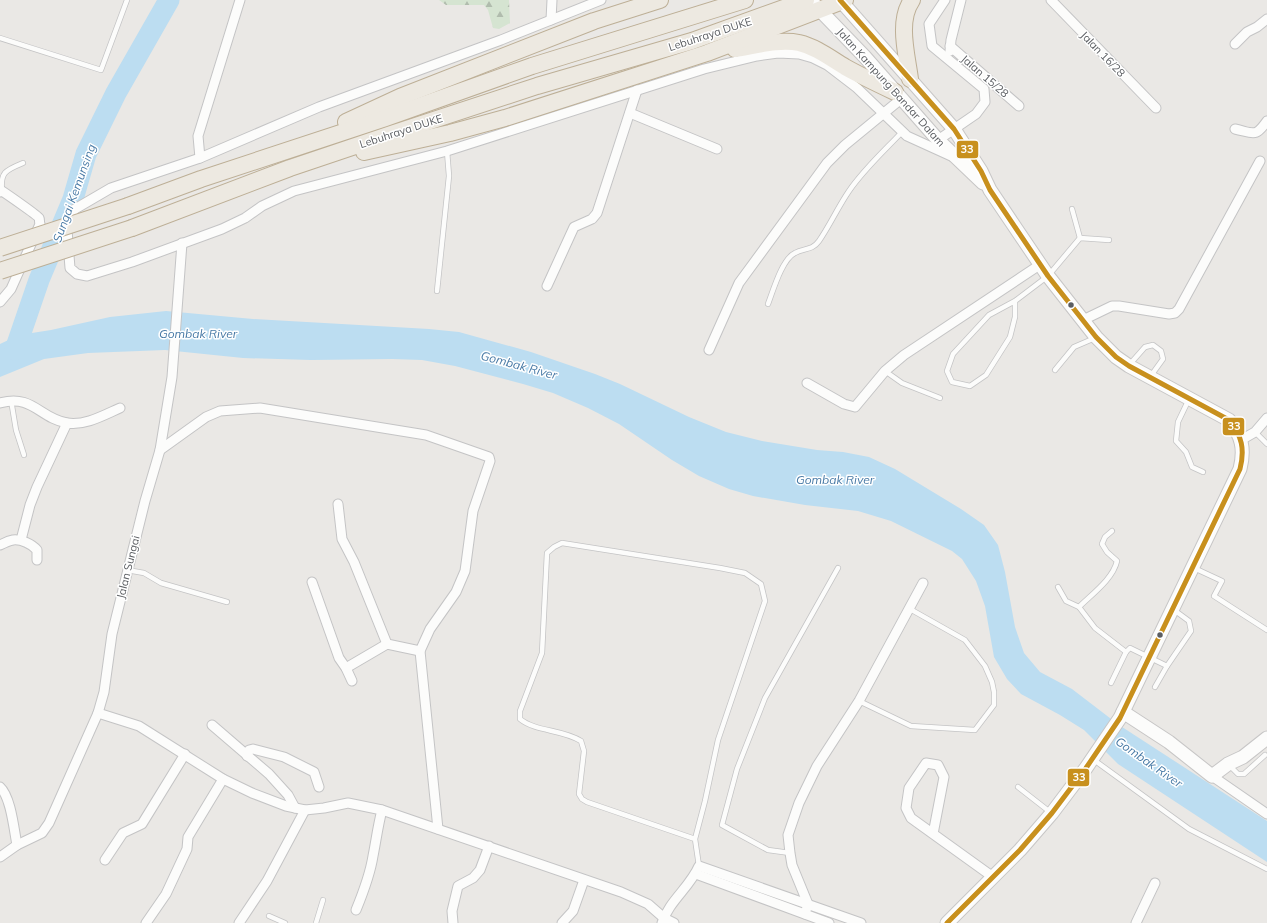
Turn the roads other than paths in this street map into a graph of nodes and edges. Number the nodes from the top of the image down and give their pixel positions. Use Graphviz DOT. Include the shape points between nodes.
graph roads {
  1 [pos="127,0"];
  2 [pos="240,0"];
  3 [pos="552,0"];
  4 [pos="601,0"];
  5 [pos="660,0"];
  6 [pos="745,0"];
  7 [pos="806,0"];
  8 [pos="842,0"];
  9 [pos="912,0"];
  10 [pos="945,0"];
  11 [pos="961,0"];
  12 [pos="1051,0"];
  13 [pos="814,5"];
  14 [pos="1267,19"];
  15 [pos="550,20"];
  16 [pos="0,38"];
  17 [pos="1235,44"];
  18 [pos="950,46"];
  19 [pos="707,53"];
  20 [pos="949,59"];
  21 [pos="910,79"];
  22 [pos="637,90"];
  23 [pos="898,95"];
  24 [pos="1019,106"];
  25 [pos="1156,108"];
  26 [pos="630,113"];
  27 [pos="883,114"];
  28 [pos="1267,121"];
  29 [pos="954,129"];
  30 [pos="1235,129"];
  31 [pos="902,132"];
  32 [pos="938,140"];
  33 [pos="717,149"];
  34 [pos="447,151"];
  35 [pos="276,155"];
  36 [pos="200,158"];
  37 [pos="958,159"];
  38 [pos="1260,161"];
  39 [pos="23,163"];
  40 [pos="290,168"];
  41 [pos="990,190"];
  42 [pos="1,192"];
  43 [pos="1072,209"];
  44 [pos="1080,238"];
  45 [pos="1109,240"];
  46 [pos="182,243"];
  47 [pos="0,248"];
  48 [pos="1041,264"];
  49 [pos="0,271"];
  50 [pos="1048,276"];
  51 [pos="547,286"];
  52 [pos="437,291"];
  53 [pos="2,300"];
  54 [pos="1015,301"];
  55 [pos="768,304"];
  56 [pos="1082,320"];
  57 [pos="1096,338"];
  58 [pos="709,350"];
  59 [pos="1129,366"];
  60 [pos="1055,370"];
  61 [pos="885,371"];
  62 [pos="1150,377"];
  63 [pos="807,383"];
  64 [pos="940,398"];
  65 [pos="1190,398"];
  66 [pos="11,400"];
  67 [pos="0,403"];
  68 [pos="120,408"];
  69 [pos="1267,418"];
  70 [pos="67,423"];
  71 [pos="1255,432"];
  72 [pos="1241,440"];
  73 [pos="1267,444"];
  74 [pos="160,450"];
  75 [pos="24,455"];
  76 [pos="1203,472"];
  77 [pos="338,504"];
  78 [pos="1112,531"];
  79 [pos="21,540"];
  80 [pos="0,545"];
  81 [pos="36,560"];
  82 [pos="1192,567"];
  83 [pos="838,568"];
  84 [pos="127,570"];
  85 [pos="312,582"];
  86 [pos="924,583"];
  87 [pos="1058,587"];
  88 [pos="227,602"];
  89 [pos="1079,607"];
  90 [pos="1172,609"];
  91 [pos="910,610"];
  92 [pos="1267,630"];
  93 [pos="387,644"];
  94 [pos="420,651"];
  95 [pos="1126,652"];
  96 [pos="1150,658"];
  97 [pos="1167,666"];
  98 [pos="346,668"];
  99 [pos="352,681"];
  100 [pos="1111,683"];
  101 [pos="1155,687"];
  102 [pos="859,701"];
  103 [pos="98,713"];
  104 [pos="1122,715"];
  105 [pos="212,725"];
  106 [pos="1267,738"];
  107 [pos="185,754"];
  108 [pos="1265,755"];
  109 [pos="247,756"];
  110 [pos="1090,763"];
  111 [pos="1228,764"];
  112 [pos="1212,776"];
  113 [pos="223,779"];
  114 [pos="0,787"];
  115 [pos="319,787"];
  116 [pos="1018,787"];
  117 [pos="295,808"];
  118 [pos="305,810"];
  119 [pos="382,810"];
  120 [pos="1052,813"];
  121 [pos="1267,814"];
  122 [pos="438,829"];
  123 [pos="933,834"];
  124 [pos="695,839"];
  125 [pos="17,844"];
  126 [pos="489,846"];
  127 [pos="790,853"];
  128 [pos="0,857"];
  129 [pos="105,860"];
  130 [pos="697,870"];
  131 [pos="1267,870"];
  132 [pos="993,876"];
  133 [pos="584,880"];
  134 [pos="1155,883"];
  135 [pos="323,900"];
  136 [pos="808,904"];
  137 [pos="356,910"];
  138 [pos="805,914"];
  139 [pos="269,916"];
  140 [pos="663,920"];
  141 [pos="146,923"];
  142 [pos="239,923"];
  143 [pos="285,923"];
  144 [pos="316,923"];
  145 [pos="453,923"];
  146 [pos="562,923"];
  147 [pos="674,923"];
  148 [pos="829,923"];
  149 [pos="861,923"];
  150 [pos="946,923"];
  151 [pos="1136,923"];
  1 -- 16 [label="lane" via="101,70"];
  2 -- 36 [label="street" via="198,136"];
  3 -- 15 [label="street"];
  4 -- 15 [label="street"];
  5 -- 35 [label="highway" via="594,21 400,97"];
  6 -- 35 [label="highway, Lebuhraya DUKE" via="532,66"];
  7 -- 40 [label="highway, Lebuhraya DUKE" via="692,41 537,86"];
  8 -- 13 [label="highway"];
  8 -- 21 [label="street, Jalan Kampung Bandar Dalam"];
  9 -- 21 [label="highway" via="904,25"];
  10 -- 20 [label="street" via="929,24 932,46"];
  11 -- 18 [label="street"];
  12 -- 25 [label="street, Jalan 16/28"];
  13 -- 19 [label="highway"];
  13 -- 23 [label="street, Jalan Kampung Bandar Dalam"];
  14 -- 17 [label="street" via="1247,32"];
  15 -- 36 [label="street" via="319,107"];
  18 -- 20 [label="street"];
  18 -- 24 [label="street, Jalan 15/28"];
  19 -- 23 [label="highway" via="770,43 799,43 814,48"];
  19 -- 40 [label="highway" via="505,118 450,133"];
  20 -- 29 [label="street" via="984,89 986,102 976,114"];
  21 -- 29 [label="street, Jalan Kampung Bandar Dalam"];
  22 -- 26 [label="street"];
  22 -- 27 [label="street" via="757,56 799,54 827,65 857,88"];
  22 -- 34 [label="street"];
  23 -- 27 [label="street"];
  23 -- 32 [label="street, Jalan Kampung Bandar Dalam"];
  26 -- 33 [label="street"];
  26 -- 51 [label="street" via="597,213 592,219 574,227"];
  27 -- 31 [label="street"];
  27 -- 58 [label="street" via="827,163 740,284"];
  28 -- 30 [label="street" via="1259,132"];
  29 -- 32 [label="street"];
  29 -- 41 [label="street, Jalan Kampung Bandar Dalam"];
  31 -- 37 [label="street"];
  31 -- 55 [label="lane" via="864,171 818,243 808,250 794,253 786,262"];
  32 -- 37 [label="street, Jalan Kampung Bandar Dalam"];
  34 -- 46 [label="street" via="294,191 222,229"];
  34 -- 52 [label="lane" via="449,176"];
  35 -- 47 [label="highway, Lebuhraya DUKE, bridge"];
  36 -- 46 [label="street" via="111,188 75,209 70,216 70,268 77,274 86,276"];
  37 -- 41 [label="street, Jalan Kampung Bandar Dalam"];
  38 -- 56 [label="street" via="1175,313 1112,306"];
  39 -- 42 [label="lane" via="5,173 1,181"];
  40 -- 49 [label="highway, Lebuhraya DUKE, bridge" via="132,228"];
  41 -- 48 [label="street, Jalan Kampung Bandar Dalam"];
  42 -- 53 [label="street" via="39,217 40,224 11,289"];
  43 -- 44 [label="lane"];
  44 -- 45 [label="lane"];
  44 -- 50 [label="lane"];
  46 -- 74 [label="street, Jalan Sungai" via="172,377"];
  48 -- 50 [label="street, Jalan Kampung Bandar Dalam"];
  48 -- 61 [label="street" via="904,355"];
  50 -- 54 [label="lane"];
  50 -- 56 [label="street, Jalan Kampung Bandar Dalam"];
  54 -- 54 [label="lane" via="1015,317 1010,336 986,375 970,386 952,382 947,371 954,354 990,315"];
  56 -- 57 [label="street, Jalan Kampung Bandar Dalam"];
  57 -- 59 [label="street, Jalan Kampung Bandar Dalam"];
  57 -- 60 [label="lane" via="1074,347"];
  59 -- 62 [label="street, Jalan Kampung Bandar Dalam"];
  59 -- 62 [label="lane" via="1145,347 1153,345 1161,350 1163,359"];
  61 -- 63 [label="street" via="855,407 844,404"];
  61 -- 64 [label="lane" via="902,383"];
  62 -- 65 [label="street, Jalan Kampung Bandar Dalam"];
  65 -- 72 [label="street, Jalan Kampung Bandar Dalam" via="1229,420"];
  65 -- 76 [label="lane" via="1178,422 1176,441 1186,452 1192,467"];
  66 -- 67 [label="street"];
  66 -- 70 [label="street" via="24,401"];
  66 -- 75 [label="lane" via="16,430"];
  68 -- 70 [label="street" via="86,422"];
  69 -- 71 [label="street"];
  70 -- 79 [label="street" via="37,487"];
  71 -- 72 [label="street"];
  71 -- 73 [label="lane"];
  72 -- 82 [label="street, Jalan Kampung Bandar Dalam" via="1243,456 1240,469"];
  74 -- 84 [label="street, Jalan Sungai"];
  74 -- 94 [label="street" via="206,417 220,411 260,408 426,436 489,457 490,461 473,511 465,571 456,592 430,629"];
  77 -- 93 [label="street" via="342,539"];
  78 -- 89 [label="lane" via="1102,544 1106,552 1117,561 1116,568"];
  79 -- 80 [label="street"];
  79 -- 81 [label="street" via="37,550"];
  82 -- 90 [label="street, Jalan Kampung Bandar Dalam"];
  82 -- 92 [label="lane" via="1222,581 1214,596"];
  83 -- 127 [label="lane" via="765,698 737,769 722,825 768,850"];
  84 -- 88 [label="lane" via="144,573 160,583"];
  84 -- 103 [label="street, Jalan Sungai"];
  85 -- 98 [label="street" via="339,658"];
  86 -- 91 [label="street"];
  87 -- 89 [label="lane" via="1066,601"];
  89 -- 95 [label="lane" via="1095,628"];
  90 -- 96 [label="street, Jalan Kampung Bandar Dalam"];
  90 -- 97 [label="lane" via="1189,621 1190,631"];
  91 -- 102 [label="street"];
  91 -- 102 [label="lane" via="965,640 985,666 992,682 994,705 975,730 911,726"];
  93 -- 94 [label="street"];
  93 -- 98 [label="street"];
  94 -- 122 [label="street"];
  95 -- 96 [label="lane" via="1130,648"];
  95 -- 100 [label="lane"];
  96 -- 97 [label="lane"];
  96 -- 104 [label="street, Jalan Kampung Bandar Dalam"];
  97 -- 101 [label="lane"];
  98 -- 99 [label="street"];
  102 -- 127 [label="street" via="817,766 799,803 788,835"];
  103 -- 107 [label="street" via="139,726"];
  103 -- 125 [label="street, Jalan Sungai" via="49,823 42,833"];
  104 -- 110 [label="street, Jalan Kampung Bandar Dalam"];
  104 -- 112 [label="street" via="1169,742"];
  105 -- 109 [label="street"];
  106 -- 111 [label="street" via="1243,757"];
  107 -- 113 [label="street"];
  107 -- 129 [label="street" via="142,824 123,833"];
  108 -- 111 [label="lane" via="1244,774 1238,774"];
  109 -- 115 [label="street" via="249,750 253,749 284,757 314,772"];
  109 -- 117 [label="street" via="269,774 288,795"];
  110 -- 120 [label="street, Jalan Kampung Bandar Dalam"];
  110 -- 131 [label="lane" via="1189,829"];
  111 -- 112 [label="street"];
  112 -- 121 [label="street"];
  113 -- 117 [label="street" via="252,793"];
  113 -- 141 [label="street" via="188,837 187,849 166,894"];
  114 -- 125 [label="street" via="4,790 11,812"];
  116 -- 120 [label="lane"];
  117 -- 118 [label="street"];
  118 -- 119 [label="street" via="348,802"];
  118 -- 142 [label="street" via="267,881"];
  119 -- 122 [label="street"];
  119 -- 137 [label="street" via="373,857"];
  120 -- 132 [label="street, Jalan Kampung Bandar Dalam"];
  122 -- 126 [label="street"];
  123 -- 123 [label="street" via="944,776 938,766 926,763 909,788 906,808 911,818"];
  123 -- 132 [label="street"];
  124 -- 124 [label="lane" via="582,799 579,794 584,752 581,741 573,736 526,724 520,719 520,711 542,652 547,553 554,547 562,544 745,573 761,584 765,601 718,740"];
  124 -- 130 [label="lane"];
  125 -- 128 [label="street, Jalan Sungai"];
  126 -- 133 [label="street"];
  126 -- 145 [label="street" via="480,870 473,878 458,886 452,911"];
  127 -- 136 [label="street" via="792,866"];
  130 -- 136 [label="street"];
  130 -- 138 [label="street"];
  130 -- 140 [label="street"];
  132 -- 150 [label="street, Jalan Kampung Bandar Dalam"];
  133 -- 140 [label="street" via="648,904"];
  133 -- 146 [label="street" via="573,911"];
  134 -- 151 [label="street"];
  135 -- 144 [label="lane"];
  136 -- 138 [label="street"];
  136 -- 149 [label="street"];
  138 -- 148 [label="street"];
  139 -- 143 [label="lane"];
  140 -- 147 [label="street"];
}
